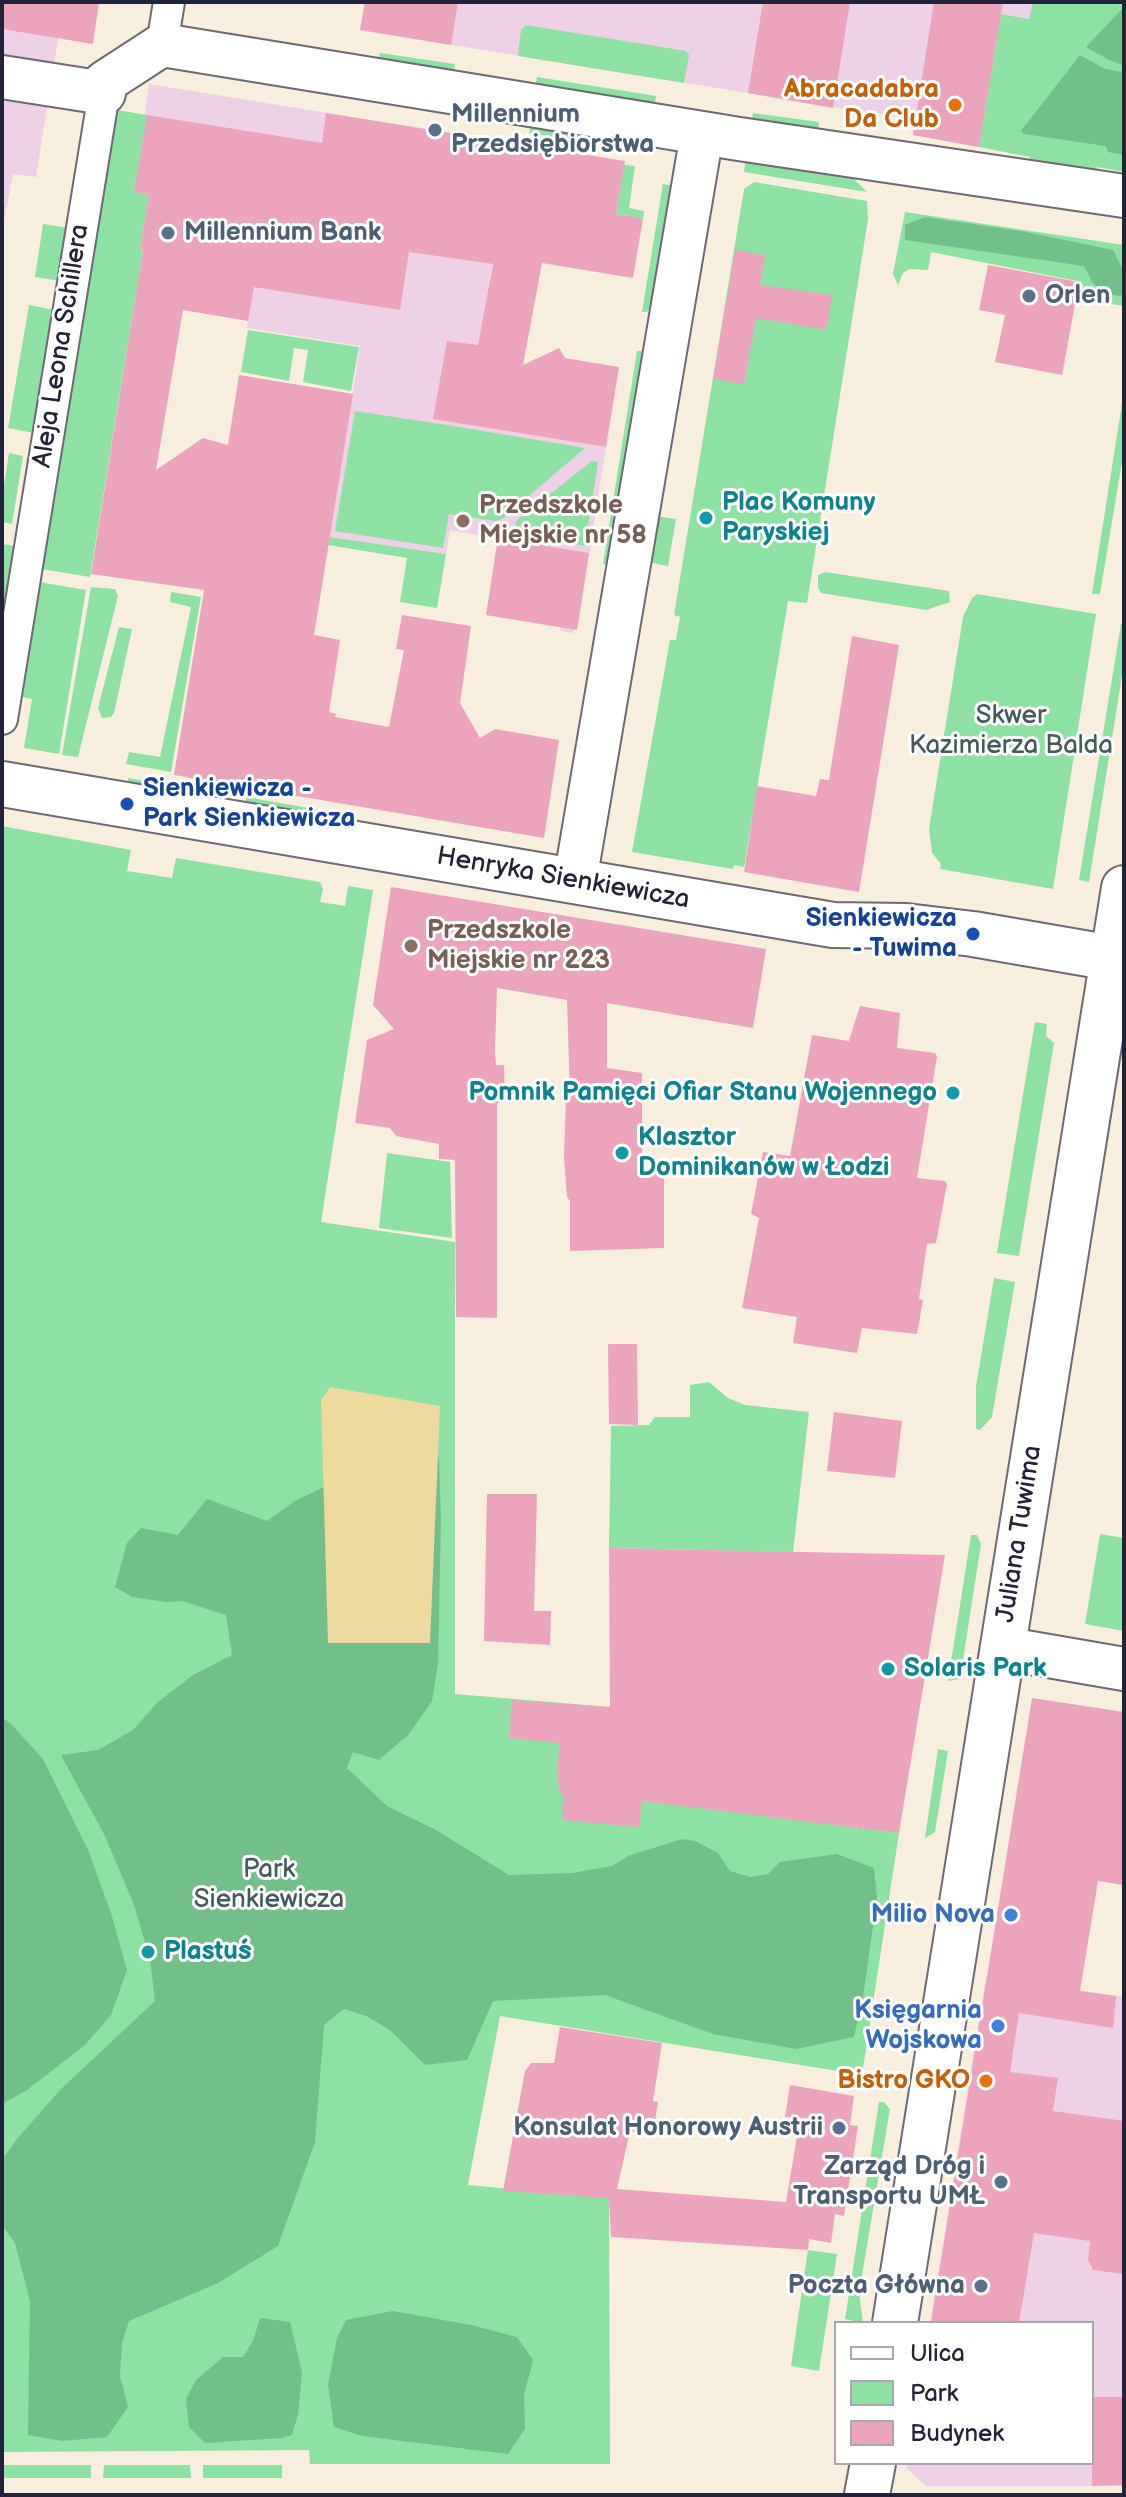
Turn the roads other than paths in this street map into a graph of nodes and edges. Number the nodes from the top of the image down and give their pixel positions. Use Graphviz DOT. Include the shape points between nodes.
graph roads {
  1 [pos="169,2"];
  2 [pos="162,45"];
  3 [pos="2,77"];
  4 [pos="104,93"];
  5 [pos="702,134"];
  6 [pos="1124,196"];
  7 [pos="2,719"];
  8 [pos="2,784"];
  9 [pos="575,881"];
  10 [pos="1124,888"];
  11 [pos="1118,961"];
  12 [pos="1002,1648"];
  13 [pos="1124,1669"];
  14 [pos="895,2321"];
  15 [pos="873,2465"];
  16 [pos="867,2495"];
  1 -- 2 [label="street"];
  2 -- 4 [label="street" via="105,82"];
  2 -- 5 [label="street"];
  3 -- 4 [label="street"];
  4 -- 7 [label="street, Aleja Leona Schillera"];
  5 -- 6 [label="street"];
  5 -- 9 [label="street"];
  8 -- 9 [label="street, Henryka Sienkiewicza"];
  9 -- 11 [label="street, Henryka Sienkiewicza" via="833,925 906,926"];
  10 -- 11 [label="street, Juliana Tuwima"];
  11 -- 12 [label="street, Juliana Tuwima"];
  12 -- 13 [label="street"];
  12 -- 14 [label="street, Juliana Tuwima"];
  15 -- 16 [label="street"];
}
